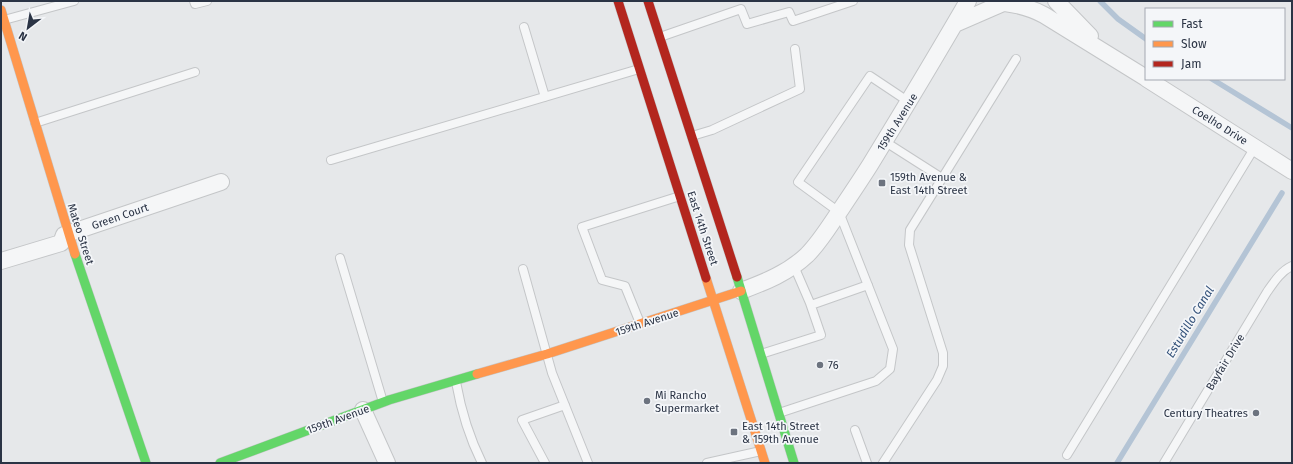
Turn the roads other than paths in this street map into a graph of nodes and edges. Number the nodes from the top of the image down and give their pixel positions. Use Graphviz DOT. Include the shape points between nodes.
graph roads {
  1 [pos="74,1"];
  2 [pos="194,1"];
  3 [pos="207,1"];
  4 [pos="618,1"];
  5 [pos="648,1"];
  6 [pos="853,1"];
  7 [pos="968,1"];
  8 [pos="1056,1"];
  9 [pos="1002,2"];
  10 [pos="1,10"];
  11 [pos="2,20"];
  12 [pos="955,24"];
  13 [pos="524,27"];
  14 [pos="659,37"];
  15 [pos="795,49"];
  16 [pos="1112,56"];
  17 [pos="1016,59"];
  18 [pos="639,69"];
  19 [pos="195,72"];
  20 [pos="1145,78"];
  21 [pos="1149,80"];
  22 [pos="545,97"];
  23 [pos="909,102"];
  24 [pos="35,123"];
  25 [pos="691,136"];
  26 [pos="884,141"];
  27 [pos="1255,148"];
  28 [pos="331,160"];
  29 [pos="1292,171"];
  30 [pos="942,178"];
  31 [pos="222,182"];
  32 [pos="680,196"];
  33 [pos="839,212"];
  34 [pos="68,234"];
  35 [pos="340,258"];
  36 [pos="1,261"];
  37 [pos="794,266"];
  38 [pos="1292,266"];
  39 [pos="523,269"];
  40 [pos="868,285"];
  41 [pos="741,291"];
  42 [pos="713,300"];
  43 [pos="810,305"];
  44 [pos="640,324"];
  45 [pos="547,354"];
  46 [pos="760,354"];
  47 [pos="455,381"];
  48 [pos="383,402"];
  49 [pos="565,405"];
  50 [pos="363,410"];
  51 [pos="779,413"];
  52 [pos="855,430"];
  53 [pos="761,451"];
  54 [pos="1067,455"];
  55 [pos="146,463"];
  56 [pos="220,463"];
  57 [pos="387,463"];
  58 [pos="482,463"];
  59 [pos="545,463"];
  60 [pos="588,463"];
  61 [pos="707,463"];
  62 [pos="765,463"];
  63 [pos="794,463"];
  64 [pos="867,463"];
  65 [pos="883,463"];
  66 [pos="1164,463"];
  1 -- 11 [label="lane"];
  2 -- 3 [label="lane" via="195,4"];
  4 -- 18 [label="street, East 14th Street"];
  5 -- 14 [label="street, East 14th Street"];
  6 -- 14 [label="lane" via="793,21 789,12 747,24 741,9"];
  7 -- 12 [label="street, 159th Avenue"];
  8 -- 16 [label="street, Coelho Drive"];
  9 -- 12 [label="street"];
  9 -- 16 [label="street, Coelho Drive" via="1031,8 1044,14"];
  10 -- 11 [label="street, Mateo Street"];
  11 -- 24 [label="street, Mateo Street"];
  12 -- 23 [label="street, 159th Avenue"];
  13 -- 22 [label="lane"];
  14 -- 25 [label="street, East 14th Street"];
  15 -- 25 [label="lane" via="800,89 712,130"];
  16 -- 20 [label="street, Coelho Drive"];
  17 -- 30 [label="lane"];
  18 -- 22 [label="lane"];
  18 -- 32 [label="street, East 14th Street"];
  19 -- 24 [label="lane"];
  21 -- 27 [label="street, Coelho Drive"];
  22 -- 28 [label="lane"];
  23 -- 26 [label="street, 159th Avenue"];
  23 -- 33 [label="lane" via="870,76 798,182"];
  24 -- 34 [label="street, Mateo Street"];
  25 -- 41 [label="street, East 14th Street"];
  26 -- 30 [label="lane"];
  26 -- 33 [label="street, 159th Avenue"];
  27 -- 29 [label="street, Coelho Drive"];
  27 -- 54 [label="lane"];
  30 -- 65 [label="lane" via="910,230 909,244 943,353 943,366 937,380"];
  31 -- 34 [label="street, Green Court"];
  32 -- 42 [label="street, East 14th Street"];
  32 -- 44 [label="lane" via="582,227 602,280 625,286"];
  33 -- 37 [label="street, 159th Avenue" via="807,255"];
  33 -- 40 [label="lane"];
  34 -- 36 [label="street, Green Court" via="64,235 61,243"];
  34 -- 55 [label="street, Mateo Street"];
  35 -- 48 [label="lane"];
  37 -- 41 [label="street, 159th Avenue" via="774,278"];
  37 -- 43 [label="lane"];
  38 -- 66 [label="lane, Bayfair Drive" via="1276,279 1267,292"];
  39 -- 45 [label="lane"];
  40 -- 43 [label="lane"];
  40 -- 51 [label="lane" via="893,349 890,369 876,381"];
  41 -- 42 [label="street, 159th Avenue"];
  41 -- 46 [label="street, East 14th Street"];
  42 -- 44 [label="street, 159th Avenue"];
  42 -- 53 [label="street, East 14th Street"];
  43 -- 46 [label="lane" via="821,335"];
  44 -- 45 [label="street, 159th Avenue"];
  45 -- 47 [label="street, 159th Avenue"];
  45 -- 49 [label="lane"];
  46 -- 51 [label="street, East 14th Street"];
  47 -- 48 [label="street, 159th Avenue"];
  47 -- 58 [label="lane" via="460,404"];
  48 -- 50 [label="street, 159th Avenue"];
  49 -- 59 [label="lane" via="522,420"];
  49 -- 60 [label="lane"];
  50 -- 56 [label="street, 159th Avenue"];
  50 -- 57 [label="street"];
  51 -- 63 [label="street, East 14th Street"];
  52 -- 64 [label="lane"];
  53 -- 61 [label="lane"];
  53 -- 62 [label="street, East 14th Street"];
}
